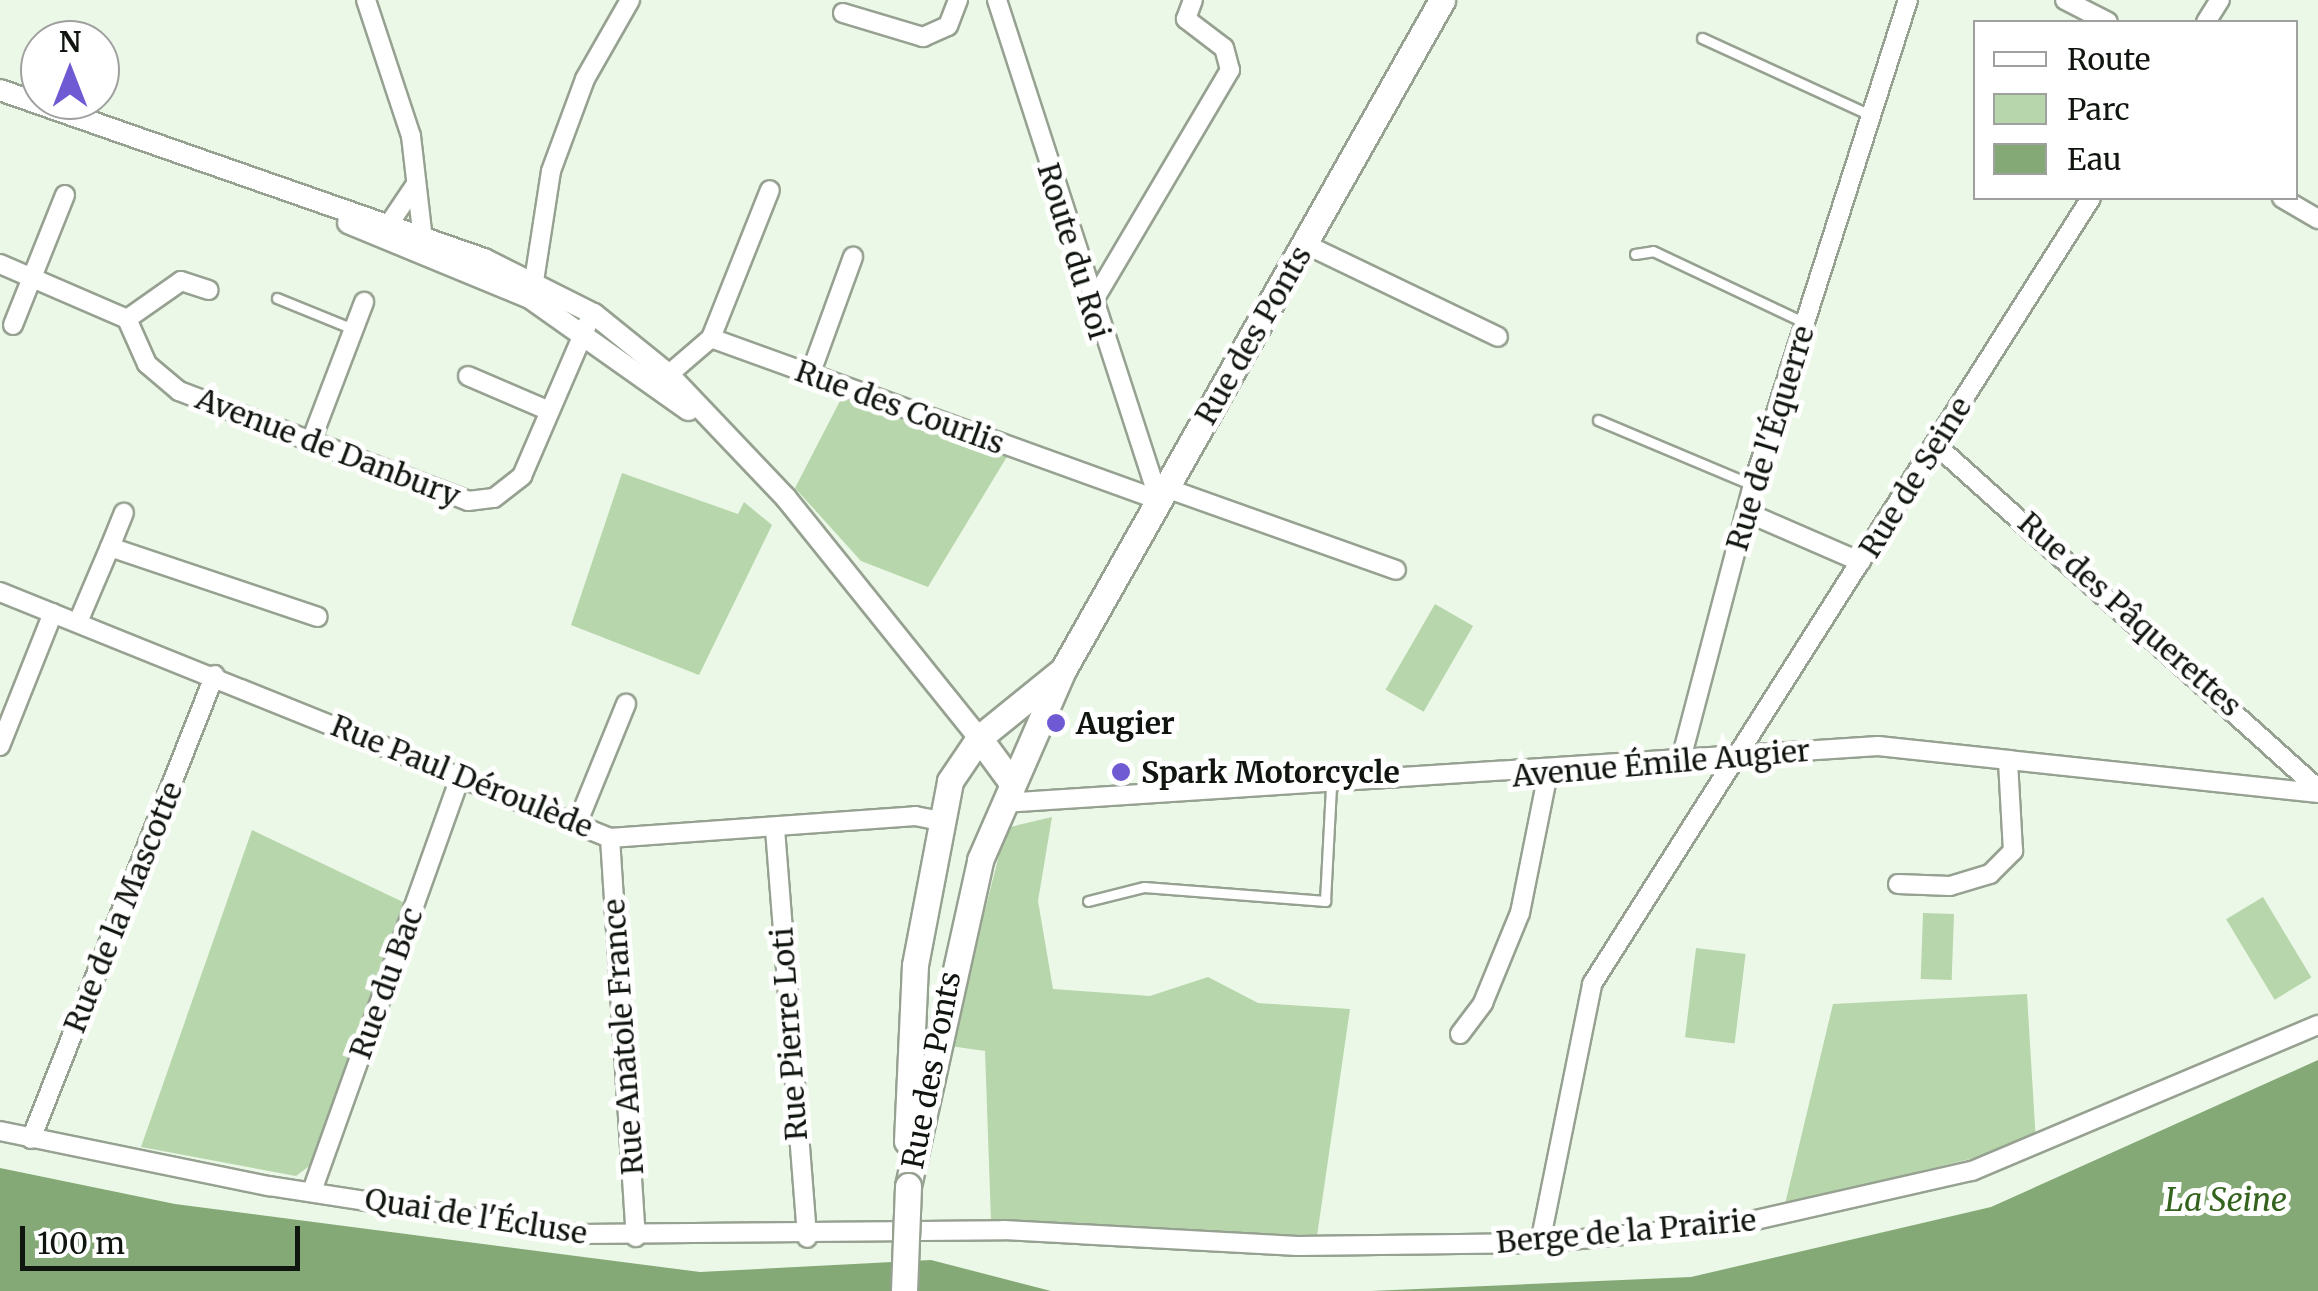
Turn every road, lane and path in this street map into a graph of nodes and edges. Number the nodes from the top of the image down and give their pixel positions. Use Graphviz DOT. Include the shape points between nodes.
graph roads {
  1 [pos="366,0"];
  2 [pos="630,0"];
  3 [pos="958,0"];
  4 [pos="997,0"];
  5 [pos="1194,0"];
  6 [pos="1442,0"];
  7 [pos="1908,0"];
  8 [pos="2066,0"];
  9 [pos="843,13"];
  10 [pos="2104,20"];
  11 [pos="1702,38"];
  12 [pos="0,90"];
  13 [pos="1872,116"];
  14 [pos="414,187"];
  15 [pos="770,190"];
  16 [pos="65,196"];
  17 [pos="2090,200"];
  18 [pos="2285,200"];
  19 [pos="2318,219"];
  20 [pos="383,231"];
  21 [pos="1305,244"];
  22 [pos="425,247"];
  23 [pos="1635,254"];
  24 [pos="853,257"];
  25 [pos="2,265"];
  26 [pos="32,276"];
  27 [pos="209,290"];
  28 [pos="534,290"];
  29 [pos="278,298"];
  30 [pos="364,302"];
  31 [pos="1091,305"];
  32 [pos="127,319"];
  33 [pos="589,322"];
  34 [pos="1805,322"];
  35 [pos="14,325"];
  36 [pos="353,329"];
  37 [pos="710,338"];
  38 [pos="1498,338"];
  39 [pos="810,374"];
  40 [pos="468,376"];
  41 [pos="662,380"];
  42 [pos="547,410"];
  43 [pos="1598,420"];
  44 [pos="311,440"];
  45 [pos="1936,445"];
  46 [pos="1753,484"];
  47 [pos="1163,494"];
  48 [pos="1746,512"];
  49 [pos="124,513"];
  50 [pos="110,546"];
  51 [pos="1861,562"];
  52 [pos="1396,570"];
  53 [pos="0,592"];
  54 [pos="54,612"];
  55 [pos="318,617"];
  56 [pos="78,622"];
  57 [pos="1063,670"];
  58 [pos="215,675"];
  59 [pos="626,704"];
  60 [pos="979,738"];
  61 [pos="0,746"];
  62 [pos="1737,755"];
  63 [pos="2008,762"];
  64 [pos="1680,764"];
  65 [pos="1548,773"];
  66 [pos="461,776"];
  67 [pos="1331,785"];
  68 [pos="2318,791"];
  69 [pos="1008,793"];
  70 [pos="946,822"];
  71 [pos="576,824"];
  72 [pos="774,829"];
  73 [pos="990,831"];
  74 [pos="610,838"];
  75 [pos="1898,884"];
  76 [pos="1088,902"];
  77 [pos="2318,1026"];
  78 [pos="1460,1034"];
  79 [pos="0,1132"];
  80 [pos="31,1139"];
  81 [pos="908,1186"];
  82 [pos="312,1192"];
  83 [pos="898,1235"];
  84 [pos="636,1236"];
  85 [pos="807,1238"];
  86 [pos="1540,1243"];
  87 [pos="904,1291"];
  1 -- 14 [label="street" via="411,136"];
  2 -- 28 [label="street" via="585,78 551,171"];
  3 -- 9 [label="street" via="948,26 923,38"];
  4 -- 31 [label="street, Route du Roi"];
  5 -- 31 [label="street" via="1186,20 1224,48 1230,70"];
  6 -- 21 [label="main road, Rue des Ponts"];
  7 -- 13 [label="street, Rue de l'Équerre"];
  8 -- 10 [label="street"];
  11 -- 13 [label="lane"];
  12 -- 20 [label="street"];
  13 -- 34 [label="street, Rue de l'Équerre"];
  14 -- 20 [label="street"];
  14 -- 22 [label="street"];
  15 -- 37 [label="street"];
  16 -- 26 [label="street"];
  17 -- 45 [label="street, Rue de Seine"];
  18 -- 19 [label="street"];
  20 -- 22 [label="street"];
  21 -- 38 [label="street"];
  21 -- 47 [label="main road, Rue des Ponts"];
  22 -- 28 [label="street"];
  23 -- 34 [label="lane" via="1652,251"];
  24 -- 39 [label="street"];
  25 -- 26 [label="street"];
  26 -- 32 [label="street"];
  26 -- 35 [label="street"];
  27 -- 32 [label="street" via="181,281"];
  28 -- 33 [label="street"];
  29 -- 36 [label="lane"];
  30 -- 36 [label="street"];
  31 -- 47 [label="street, Route du Roi"];
  32 -- 44 [label="street, Avenue de Danbury" via="158,378"];
  33 -- 41 [label="street"];
  33 -- 42 [label="street, Avenue de Danbury"];
  34 -- 46 [label="street, Rue de l'Équerre"];
  36 -- 44 [label="street"];
  37 -- 39 [label="street, Rue des Courlis"];
  37 -- 41 [label="street"];
  39 -- 47 [label="street, Rue des Courlis"];
  40 -- 42 [label="street"];
  41 -- 60 [label="street" via="797,511"];
  42 -- 44 [label="street, Avenue de Danbury" via="522,476 481,501"];
  43 -- 46 [label="lane"];
  45 -- 51 [label="street, Rue de Seine"];
  45 -- 68 [label="street, Rue des Pâquerettes"];
  46 -- 48 [label="street, Rue de l'Équerre"];
  47 -- 52 [label="street, Rue des Courlis"];
  47 -- 57 [label="main road, Rue des Ponts"];
  48 -- 51 [label="street"];
  48 -- 64 [label="street, Rue de l'Équerre"];
  49 -- 50 [label="street"];
  50 -- 55 [label="street"];
  50 -- 56 [label="street"];
  51 -- 62 [label="street, Rue de Seine"];
  53 -- 54 [label="street, Rue Paul Déroulède"];
  54 -- 56 [label="street, Rue Paul Déroulède"];
  54 -- 61 [label="street"];
  56 -- 58 [label="street, Rue Paul Déroulède"];
  57 -- 60 [label="main road, Rue des Ponts"];
  57 -- 69 [label="main road, Rue des Ponts"];
  58 -- 66 [label="street, Rue Paul Déroulède"];
  58 -- 80 [label="street, Rue de la Mascotte"];
  59 -- 71 [label="street"];
  60 -- 69 [label="main road"];
  60 -- 70 [label="main road, Rue des Ponts" via="950,782"];
  62 -- 63 [label="street, Avenue Émile Augier" via="1878,746"];
  62 -- 64 [label="street, Avenue Émile Augier"];
  62 -- 86 [label="street, Rue de Seine" via="1592,984"];
  63 -- 68 [label="street, Avenue Émile Augier"];
  63 -- 75 [label="street" via="2013,850 1990,874 1950,886"];
  64 -- 65 [label="street, Avenue Émile Augier"];
  65 -- 67 [label="street, Avenue Émile Augier"];
  65 -- 78 [label="street" via="1520,913 1484,1003"];
  66 -- 71 [label="street, Rue Paul Déroulède"];
  66 -- 82 [label="street, Rue du Bac"];
  67 -- 69 [label="street, Avenue Émile Augier"];
  67 -- 76 [label="lane" via="1325,901 1144,887"];
  69 -- 73 [label="main road, Rue des Ponts"];
  70 -- 72 [label="street, Rue Paul Déroulède" via="915,816"];
  70 -- 73 [label="main road"];
  70 -- 81 [label="main road, Rue des Ponts" via="915,965"];
  71 -- 74 [label="street, Rue Paul Déroulède"];
  72 -- 74 [label="street, Rue Paul Déroulède"];
  72 -- 85 [label="street, Rue Pierre Loti"];
  73 -- 81 [label="main road, Rue des Ponts" via="956,942"];
  74 -- 84 [label="street, Rue Anatole France"];
  77 -- 86 [label="street, Berge de la Prairie" via="2141,1107 1955,1176 1738,1224"];
  79 -- 80 [label="street, Quai de l'Écluse"];
  80 -- 82 [label="street, Quai de l'Écluse"];
  81 -- 87 [label="main road, bridge"];
  82 -- 84 [label="street, Quai de l'Écluse"];
  83 -- 85 [label="street, Quai de l'Écluse"];
  83 -- 86 [label="street, Berge de la Prairie"];
  84 -- 85 [label="street, Quai de l'Écluse"];
}
